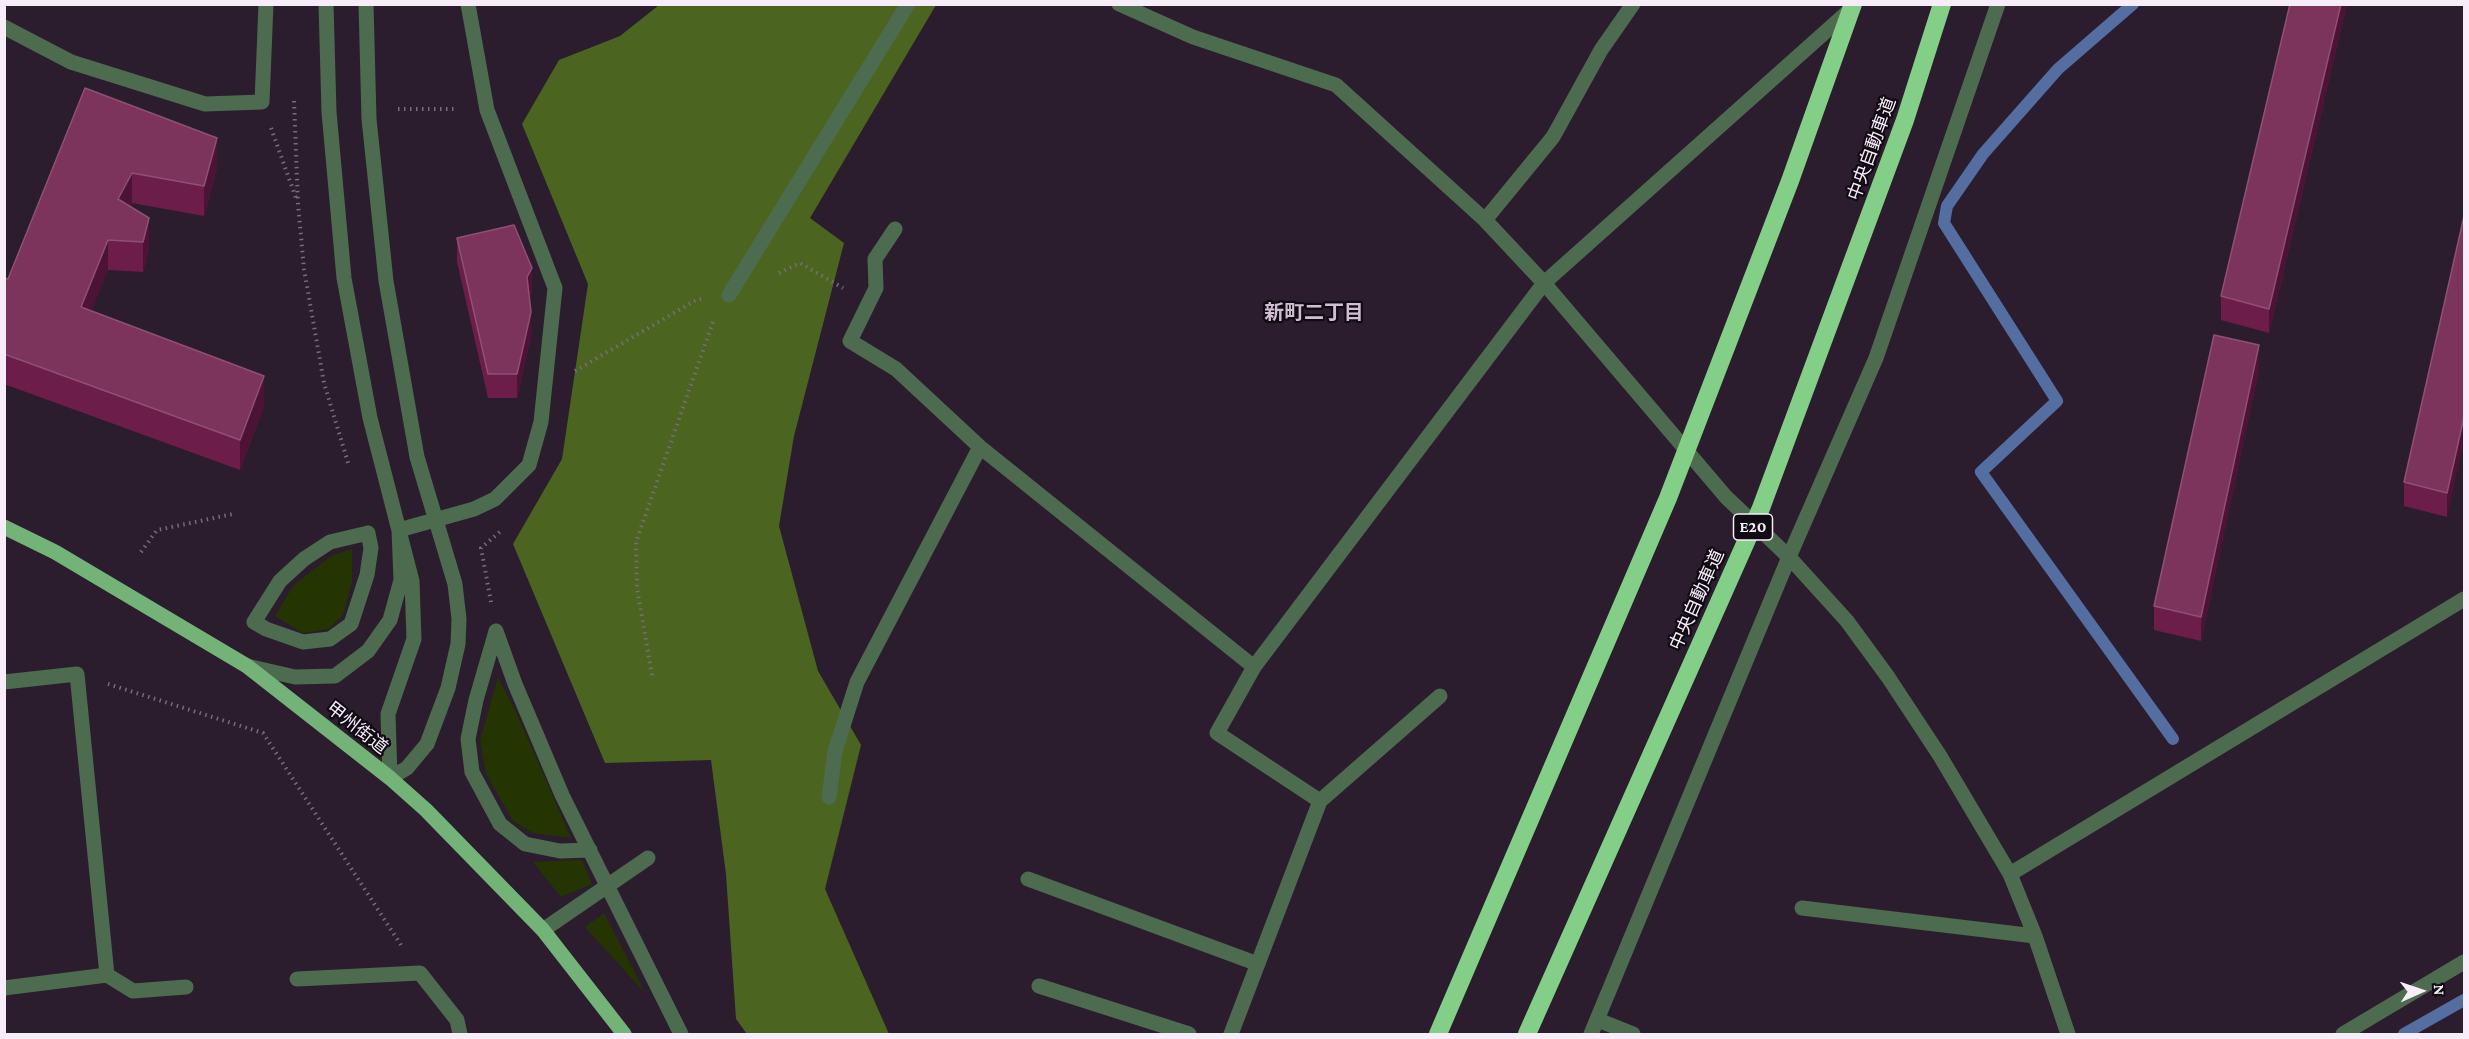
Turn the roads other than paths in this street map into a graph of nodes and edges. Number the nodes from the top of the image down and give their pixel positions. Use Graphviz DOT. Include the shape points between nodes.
graph roads {
  1 [pos="266,4"];
  2 [pos="326,4"];
  3 [pos="366,4"];
  4 [pos="468,4"];
  5 [pos="908,4"];
  6 [pos="1119,4"];
  7 [pos="1633,4"];
  8 [pos="1855,4"];
  9 [pos="1942,4"];
  10 [pos="1998,4"];
  11 [pos="4,27"];
  12 [pos="1485,220"];
  13 [pos="895,229"];
  14 [pos="1544,283"];
  15 [pos="729,295"];
  16 [pos="980,447"];
  17 [pos="435,520"];
  18 [pos="4,527"];
  19 [pos="399,530"];
  20 [pos="368,533"];
  21 [pos="1788,557"];
  22 [pos="2464,599"];
  23 [pos="247,666"];
  24 [pos="1254,667"];
  25 [pos="4,682"];
  26 [pos="1440,696"];
  27 [pos="390,778"];
  28 [pos="829,797"];
  29 [pos="1320,801"];
  30 [pos="590,850"];
  31 [pos="648,858"];
  32 [pos="2010,874"];
  33 [pos="1028,879"];
  34 [pos="608,886"];
  35 [pos="1802,908"];
  36 [pos="543,930"];
  37 [pos="2035,936"];
  38 [pos="2464,963"];
  39 [pos="1258,964"];
  40 [pos="107,975"];
  41 [pos="297,979"];
  42 [pos="1040,986"];
  43 [pos="186,987"];
  44 [pos="4,988"];
  45 [pos="1598,1020"];
  46 [pos="460,1035"];
  47 [pos="624,1035"];
  48 [pos="681,1035"];
  49 [pos="1189,1035"];
  50 [pos="1231,1035"];
  51 [pos="1438,1035"];
  52 [pos="1527,1035"];
  53 [pos="1592,1035"];
  54 [pos="1633,1035"];
  55 [pos="2068,1035"];
  56 [pos="2343,1035"];
  1 -- 11 [label="street" via="262,102 205,104 71,62"];
  2 -- 19 [label="street" via="329,112 344,278 370,418"];
  3 -- 17 [label="street" via="369,119 386,281 417,457"];
  4 -- 17 [label="street" via="487,110 555,288 541,422 529,465 495,499"];
  5 -- 15 [label="street"];
  6 -- 12 [label="street" via="1193,37 1336,85"];
  7 -- 12 [label="street" via="1601,50 1553,137"];
  8 -- 14 [label="street"];
  8 -- 51 [label="highway, bridge" via="1668,498"];
  9 -- 52 [label="highway, 中央自動車道 / E20, bridge" via="1905,120 1761,508"];
  10 -- 21 [label="street" via="1876,358"];
  12 -- 14 [label="street"];
  13 -- 16 [label="street" via="875,259 876,288 850,341 896,369"];
  14 -- 21 [label="street" via="1726,498"];
  14 -- 24 [label="street"];
  16 -- 24 [label="street"];
  16 -- 28 [label="street" via="857,682 836,751"];
  17 -- 19 [label="street"];
  17 -- 27 [label="street" via="455,584 458,644 448,688 427,744 407,768"];
  18 -- 23 [label="main road, 甲州街道" via="55,552"];
  19 -- 23 [label="street" via="400,580 390,620 368,651 335,676 295,677"];
  19 -- 27 [label="street" via="412,582 414,639 388,714"];
  20 -- 20 [label="street" via="330,542 304,559 280,580 254,622 303,642 330,639 351,624 367,575 371,548"];
  21 -- 32 [label="street" via="1848,621 1888,677"];
  21 -- 45 [label="street"];
  22 -- 32 [label="street"];
  23 -- 27 [label="main road, 甲州街道"];
  24 -- 29 [label="street" via="1217,733"];
  25 -- 40 [label="street" via="77,674"];
  26 -- 29 [label="street"];
  27 -- 36 [label="main road, 甲州街道"];
  29 -- 39 [label="street"];
  30 -- 30 [label="street" via="560,851 525,844 500,824 472,772 468,740 496,631 514,684"];
  30 -- 34 [label="street"];
  31 -- 34 [label="street"];
  32 -- 37 [label="street"];
  33 -- 39 [label="street"];
  34 -- 36 [label="street"];
  34 -- 48 [label="street"];
  35 -- 37 [label="street"];
  36 -- 47 [label="main road, 甲州街道"];
  37 -- 55 [label="street"];
  38 -- 56 [label="street"];
  39 -- 50 [label="street"];
  40 -- 43 [label="street" via="133,991"];
  40 -- 44 [label="street"];
  41 -- 46 [label="street" via="420,974 457,1020"];
  42 -- 49 [label="street"];
  45 -- 53 [label="street"];
  45 -- 54 [label="street"];
}
